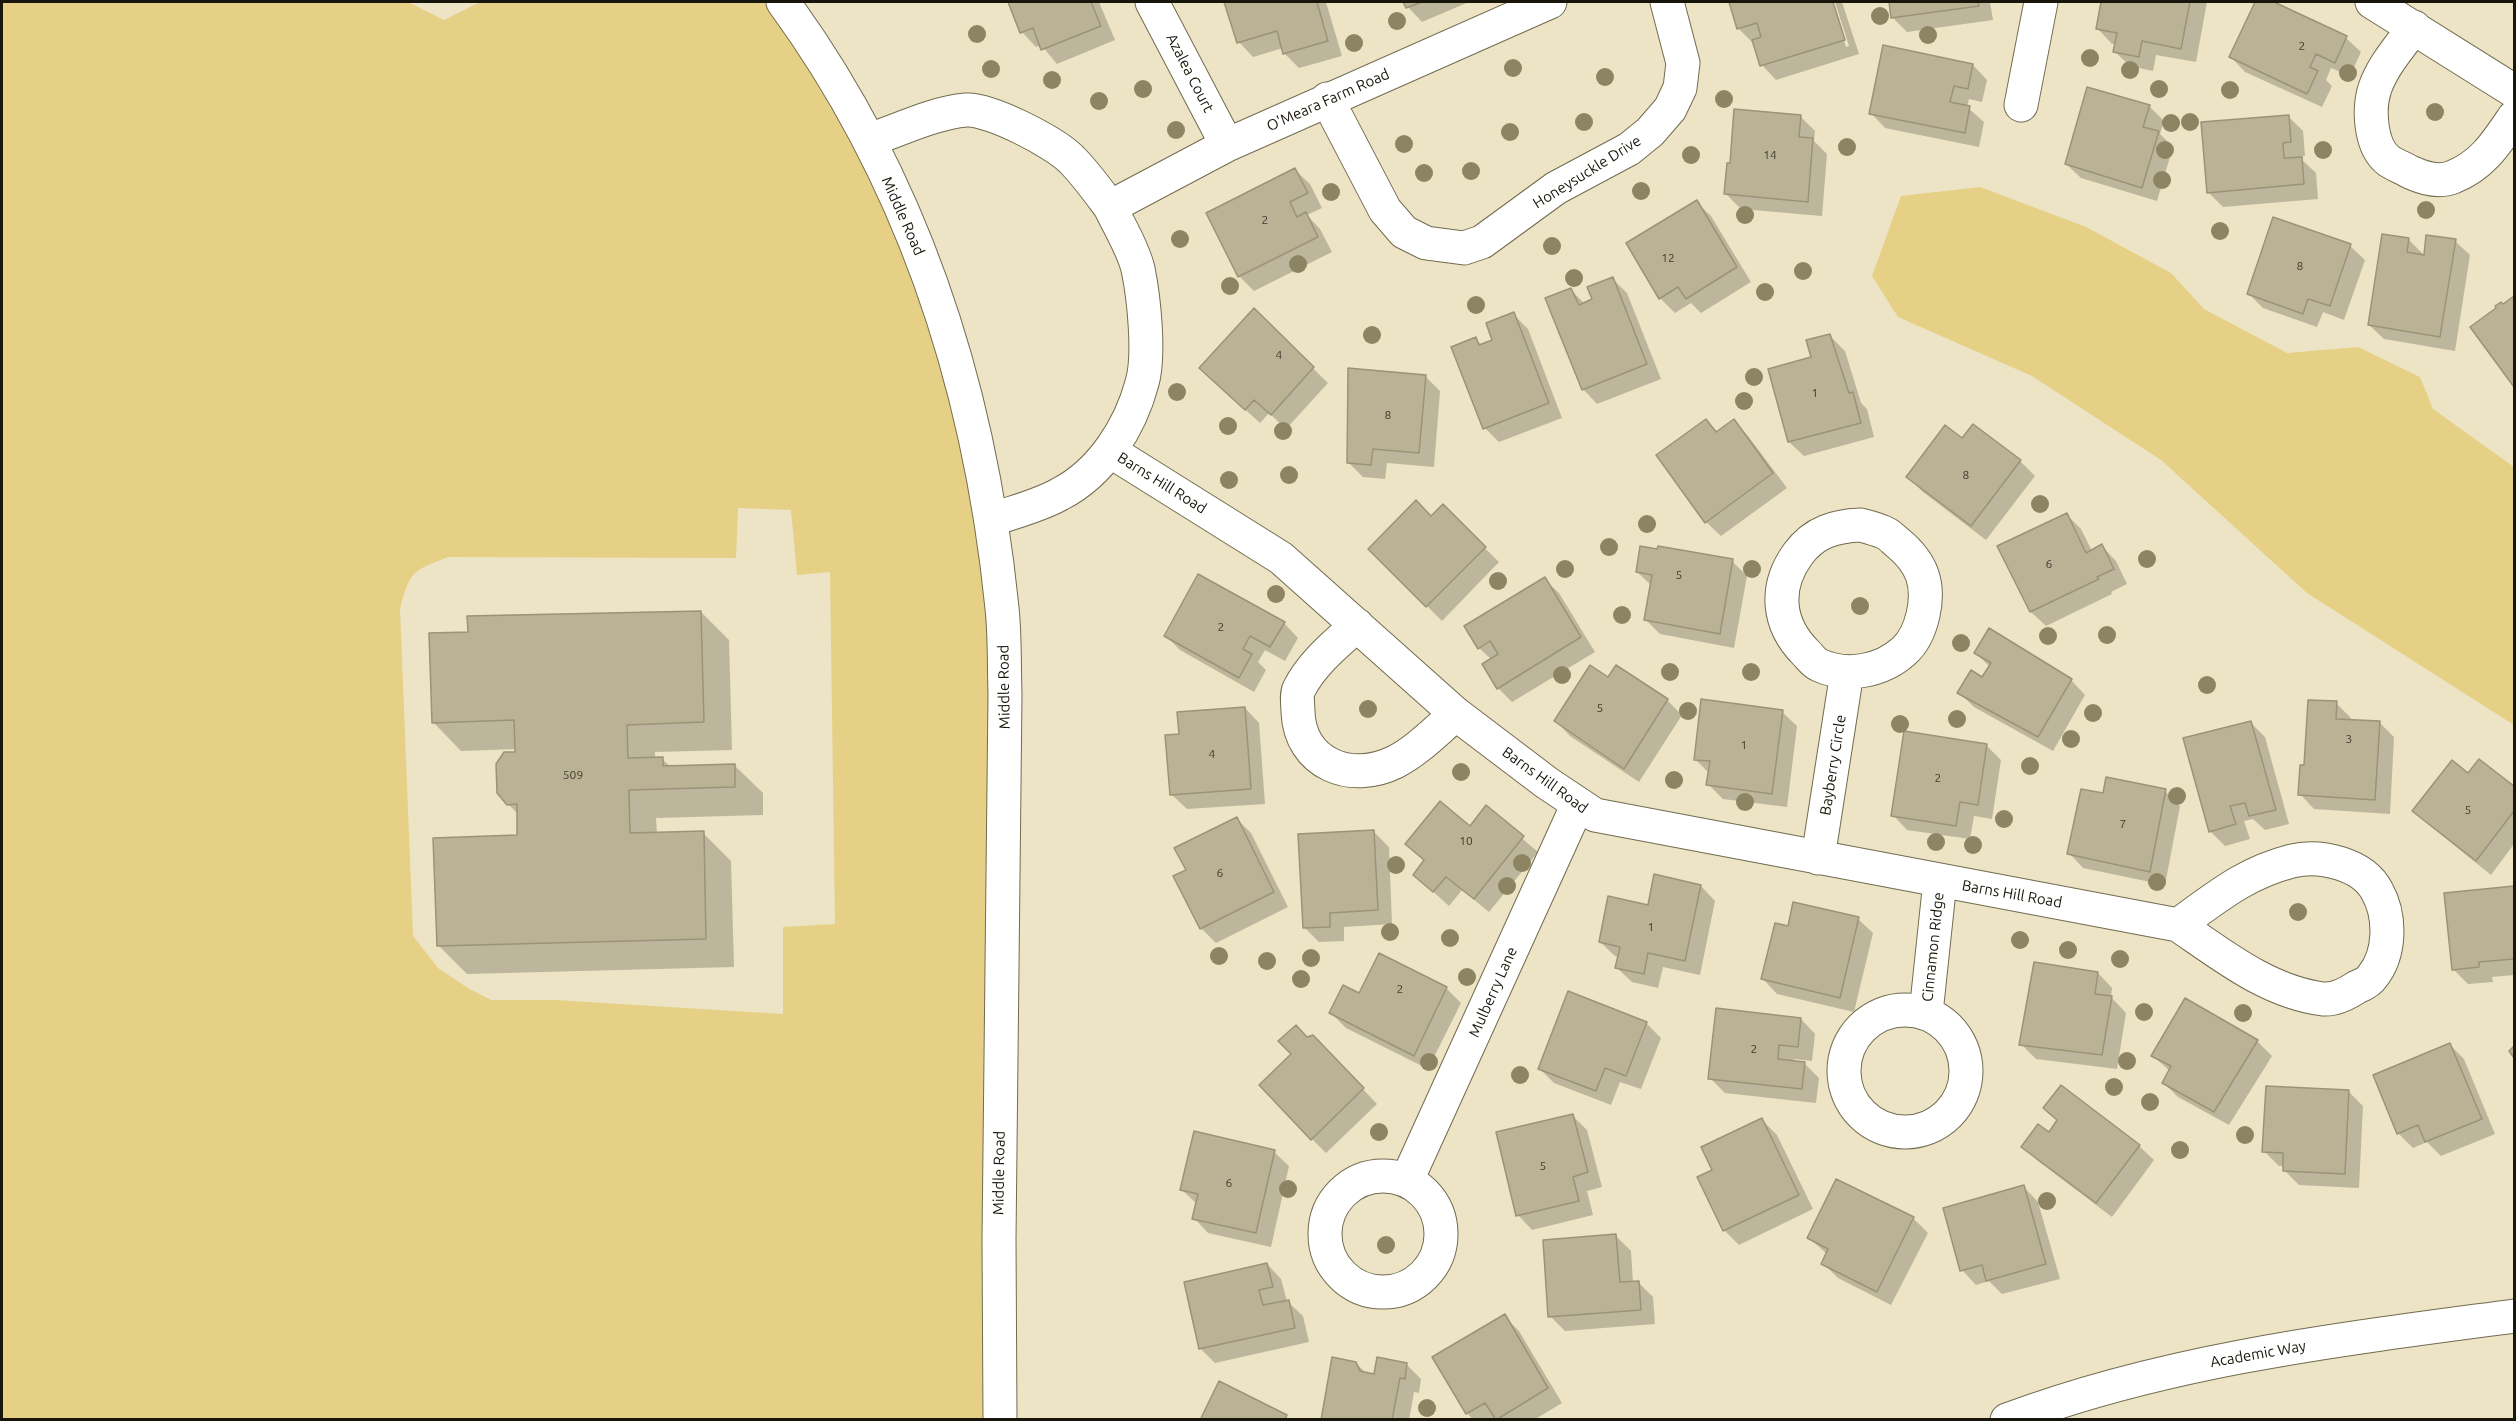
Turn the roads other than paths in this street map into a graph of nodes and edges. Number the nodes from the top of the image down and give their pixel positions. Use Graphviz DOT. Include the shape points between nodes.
graph roads {
  1 [pos="783,2"];
  2 [pos="1152,2"];
  3 [pos="1550,2"];
  4 [pos="1667,2"];
  5 [pos="2041,2"];
  6 [pos="2372,2"];
  7 [pos="2415,27"];
  8 [pos="2514,92"];
  9 [pos="1327,99"];
  10 [pos="2021,105"];
  11 [pos="2514,117"];
  12 [pos="869,140"];
  13 [pos="1227,145"];
  14 [pos="1110,207"];
  15 [pos="1110,451"];
  16 [pos="991,520"];
  17 [pos="1357,625"];
  18 [pos="1847,672"];
  19 [pos="1456,714"];
  20 [pos="1578,804"];
  21 [pos="1818,858"];
  22 [pos="1940,881"];
  23 [pos="2178,925"];
  24 [pos="1926,1012"];
  25 [pos="1407,1180"];
  26 [pos="2514,1316"];
  27 [pos="1000,1419"];
  28 [pos="2007,1419"];
  1 -- 12 [label="street, Middle Road" via="813,42"];
  2 -- 13 [label="street, Azalea Court"];
  3 -- 9 [label="street, O'Meara Farm Road"];
  4 -- 9 [label="street, Honeysuckle Drive" via="1683,63 1680,88 1670,109 1629,149 1556,188 1482,242 1464,248 1426,243 1404,232 1385,210"];
  5 -- 10 [label="street"];
  6 -- 7 [label="street"];
  7 -- 8 [label="street"];
  7 -- 11 [label="street" via="2381,71 2374,91 2370,115 2375,139 2387,160 2424,179 2451,178 2488,154"];
  9 -- 13 [label="street, O'Meara Farm Road"];
  12 -- 14 [label="street" via="967,110 995,116 1034,134 1071,158"];
  12 -- 16 [label="street, Middle Road" via="906,216 942,310 972,413"];
  13 -- 14 [label="street, O'Meara Farm Road"];
  14 -- 15 [label="street" via="1138,267 1146,323 1143,381 1129,421"];
  15 -- 16 [label="street" via="1060,494"];
  15 -- 17 [label="street, Barns Hill Road" via="1281,558"];
  16 -- 27 [label="street, Middle Road" via="1002,610 1005,694"];
  17 -- 19 [label="street, Barns Hill Road"];
  17 -- 19 [label="street" via="1318,662 1298,691 1299,723 1308,746 1322,762 1342,770 1363,771 1394,762"];
  18 -- 18 [label="street" via="1868,670 1892,661 1906,649 1920,628 1927,598 1922,573 1913,556 1886,532 1861,525 1842,526 1807,542 1787,570 1781,595 1782,610 1796,643 1817,665"];
  18 -- 21 [label="street, Bayberry Circle"];
  19 -- 20 [label="street, Barns Hill Road"];
  20 -- 21 [label="street, Barns Hill Road" via="1595,815"];
  20 -- 25 [label="street, Mulberry Lane"];
  21 -- 22 [label="street, Barns Hill Road"];
  22 -- 23 [label="street, Barns Hill Road"];
  22 -- 24 [label="street, Cinnamon Ridge"];
  23 -- 23 [label="street, Barns Hill Road" via="2259,978 2325,999 2349,993 2372,978 2386,948 2386,914 2377,889 2359,872 2330,859 2295,860 2261,871 2230,886"];
  26 -- 28 [label="street, Academic Way" via="2217,1362 2112,1385"];
}
